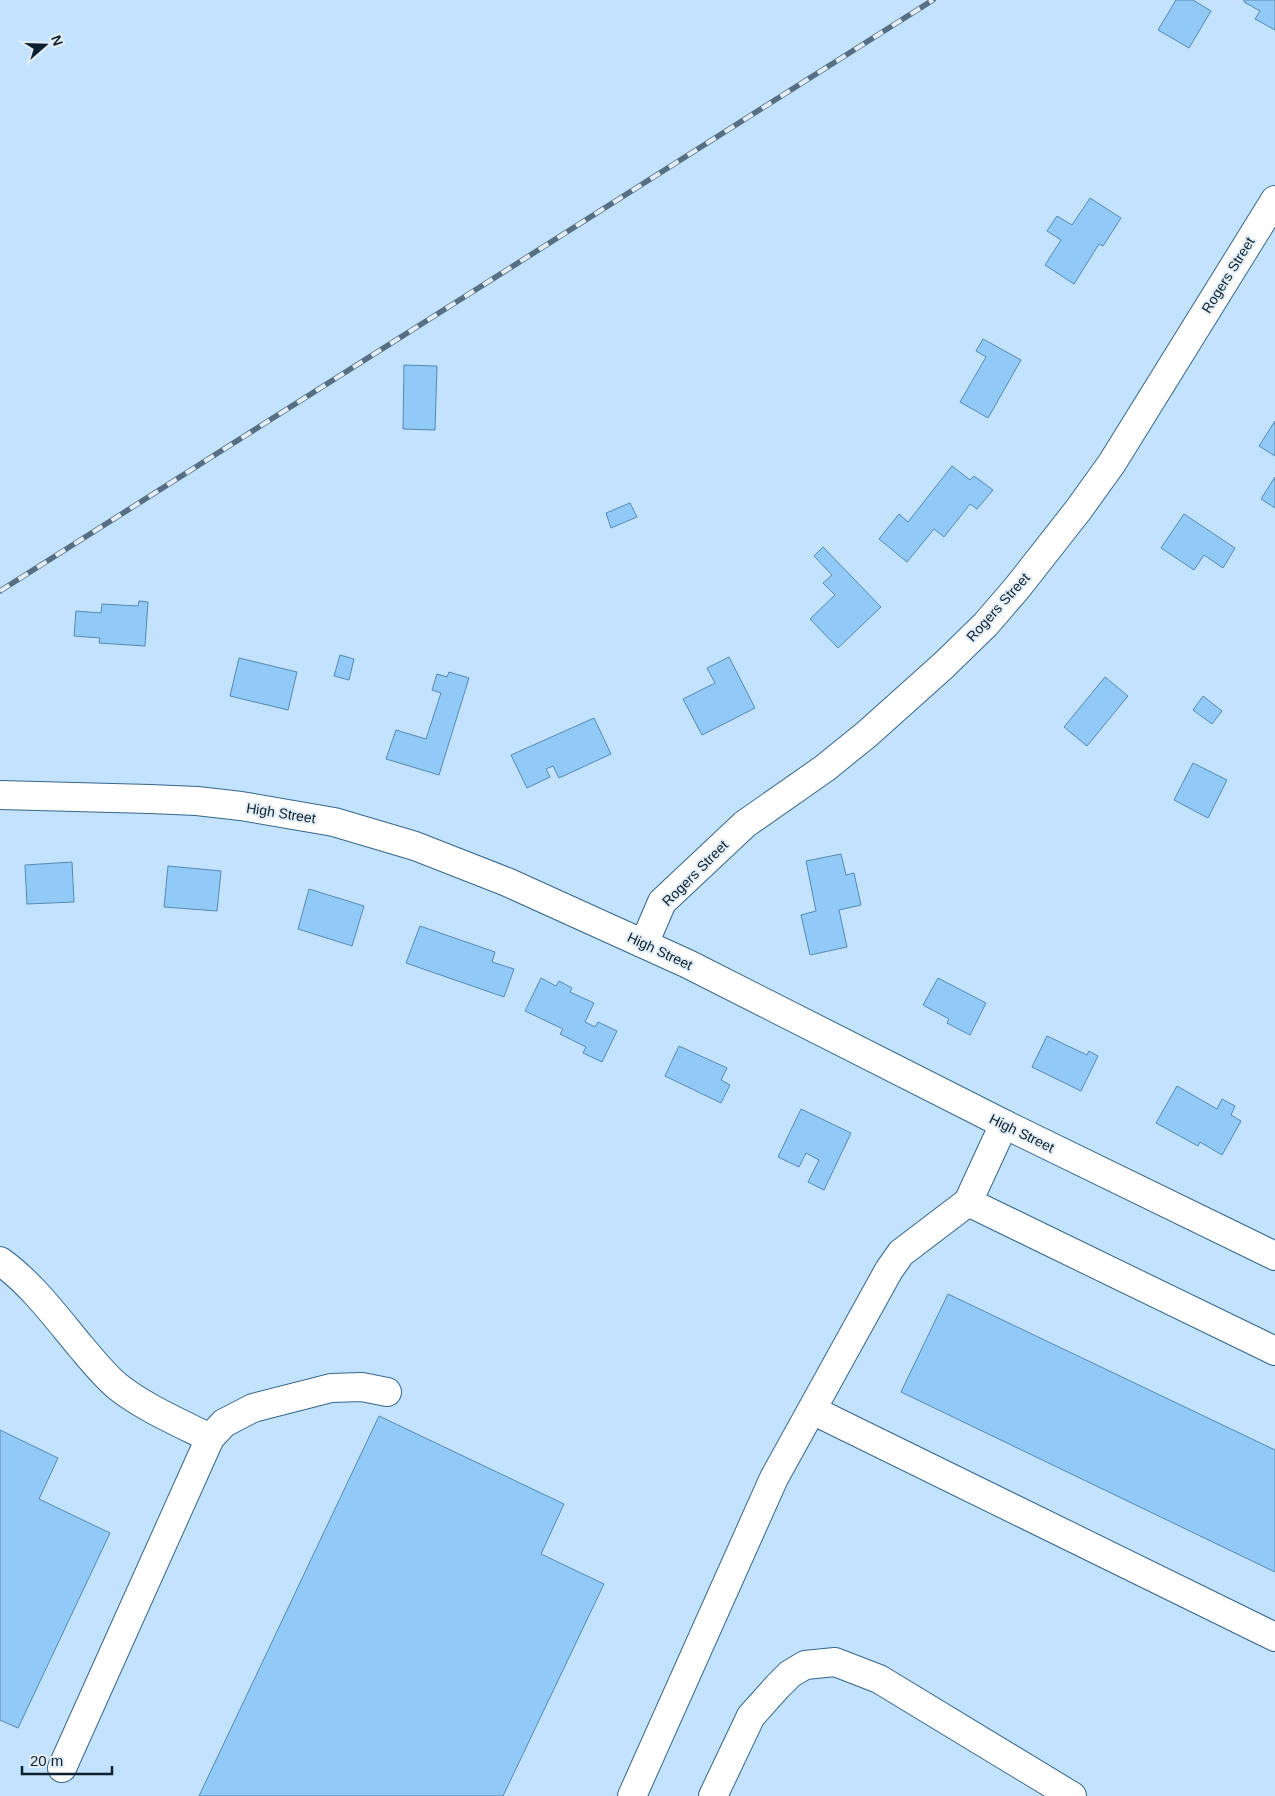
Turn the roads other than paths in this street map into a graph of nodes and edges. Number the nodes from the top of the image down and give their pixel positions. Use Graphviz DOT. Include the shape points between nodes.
graph roads {
  1 [pos="1275,200"];
  2 [pos="0,795"];
  3 [pos="644,944"];
  4 [pos="1004,1124"];
  5 [pos="968,1202"];
  6 [pos="1275,1256"];
  7 [pos="0,1261"];
  8 [pos="1275,1351"];
  9 [pos="387,1392"];
  10 [pos="812,1410"];
  11 [pos="210,1438"];
  12 [pos="1275,1638"];
  13 [pos="62,1768"];
  14 [pos="632,1796"];
  15 [pos="713,1796"];
  16 [pos="1072,1796"];
  1 -- 3 [label="main road, Rogers Street" via="1112,463 1017,588 944,665 866,734 825,768 745,824 662,902"];
  2 -- 3 [label="main road, High Street" via="197,801 334,822 461,863"];
  3 -- 4 [label="main road, High Street"];
  4 -- 5 [label="main road"];
  4 -- 6 [label="main road, High Street"];
  5 -- 8 [label="main road"];
  5 -- 10 [label="main road" via="900,1254"];
  7 -- 11 [label="main road" via="39,1298 117,1386"];
  9 -- 11 [label="main road" via="362,1387 331,1388 253,1408 224,1423"];
  10 -- 12 [label="main road"];
  10 -- 14 [label="main road" via="774,1478"];
  11 -- 13 [label="main road"];
  15 -- 16 [label="main road" via="751,1716 778,1686 805,1665 835,1662 879,1679"];
}
